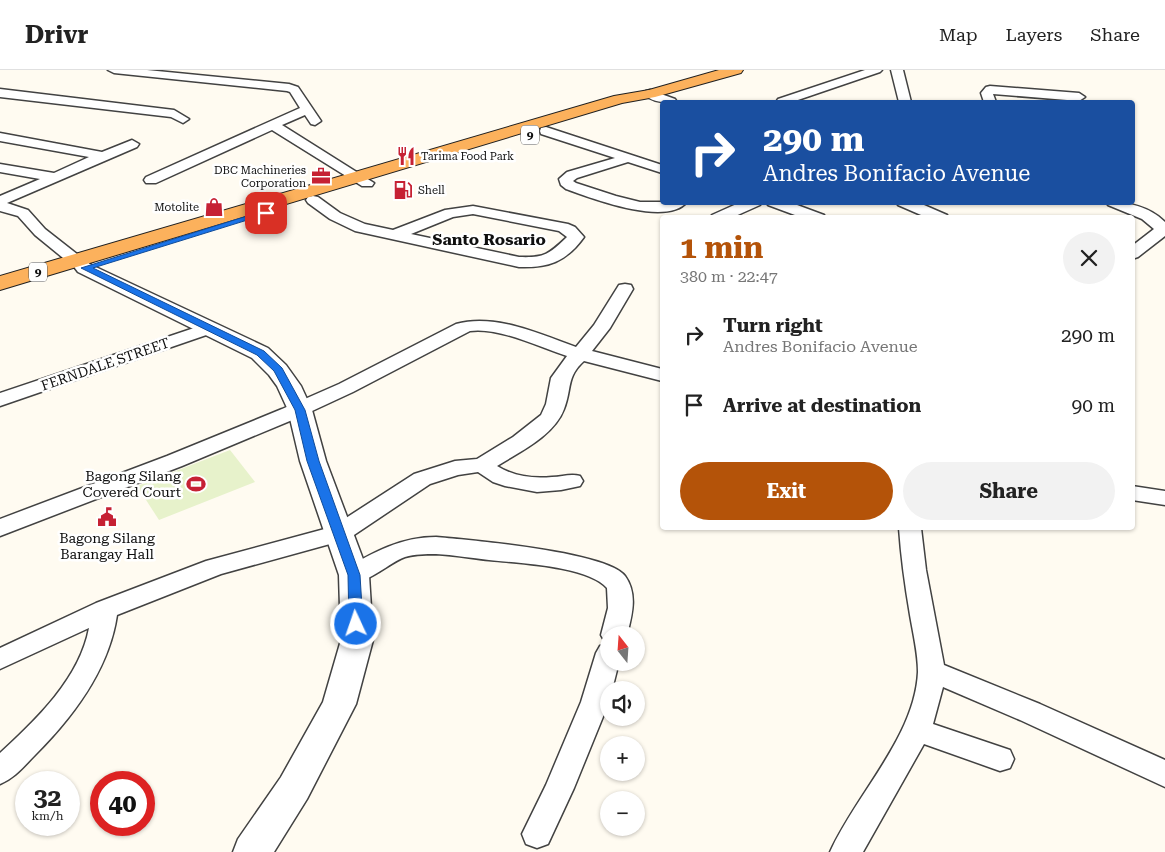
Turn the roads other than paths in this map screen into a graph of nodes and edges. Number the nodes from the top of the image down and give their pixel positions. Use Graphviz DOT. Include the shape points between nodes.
graph roads {
  1 [pos="114,70"];
  2 [pos="736,70"];
  3 [pos="876,70"];
  4 [pos="897,70"];
  5 [pos="281,77"];
  6 [pos="271,85"];
  7 [pos="0,94"];
  8 [pos="650,94"];
  9 [pos="1079,97"];
  10 [pos="666,100"];
  11 [pos="788,100"];
  12 [pos="904,100"];
  13 [pos="989,100"];
  14 [pos="307,109"];
  15 [pos="183,118"];
  16 [pos="315,121"];
  17 [pos="273,125"];
  18 [pos="546,131"];
  19 [pos="0,137"];
  20 [pos="132,144"];
  21 [pos="103,156"];
  22 [pos="629,158"];
  23 [pos="0,168"];
  24 [pos="660,168"];
  25 [pos="55,177"];
  26 [pos="151,180"];
  27 [pos="362,180"];
  28 [pos="313,200"];
  29 [pos="0,201"];
  30 [pos="674,205"];
  31 [pos="748,205"];
  32 [pos="782,205"];
  33 [pos="910,205"];
  34 [pos="1120,205"];
  35 [pos="0,206"];
  36 [pos="725,215"];
  37 [pos="810,215"];
  38 [pos="935,215"];
  39 [pos="393,236"];
  40 [pos="1135,252"];
  41 [pos="80,264"];
  42 [pos="0,283"];
  43 [pos="625,289"];
  44 [pos="0,294"];
  45 [pos="209,328"];
  46 [pos="580,354"];
  47 [pos="660,374"];
  48 [pos="0,400"];
  49 [pos="300,410"];
  50 [pos="482,465"];
  51 [pos="572,481"];
  52 [pos="1135,493"];
  53 [pos="1165,498"];
  54 [pos="0,528"];
  55 [pos="910,530"];
  56 [pos="340,533"];
  57 [pos="354,575"];
  58 [pos="105,610"];
  59 [pos="616,626"];
  60 [pos="0,659"];
  61 [pos="604,671"];
  62 [pos="931,671"];
  63 [pos="917,730"];
  64 [pos="1000,759"];
  65 [pos="0,771"];
  66 [pos="1165,774"];
  67 [pos="537,834"];
  68 [pos="252,852"];
  69 [pos="846,852"];
  1 -- 6 [label="street"];
  2 -- 8 [label="highway, 9"];
  3 -- 11 [label="street"];
  4 -- 12 [label="street"];
  5 -- 6 [label="street"];
  6 -- 14 [label="street" via="294,90"];
  7 -- 15 [label="street" via="174,114"];
  8 -- 10 [label="street"];
  8 -- 18 [label="highway, 9" via="638,103"];
  8 -- 27 [label="highway, 9" via="620,99"];
  9 -- 13 [label="street" via="993,90 988,91"];
  14 -- 16 [label="street"];
  14 -- 17 [label="street"];
  17 -- 26 [label="street"];
  17 -- 27 [label="street"];
  18 -- 22 [label="street"];
  18 -- 27 [label="highway, 9"];
  19 -- 21 [label="street"];
  20 -- 21 [label="street"];
  21 -- 25 [label="street"];
  22 -- 24 [label="street"];
  22 -- 30 [label="street" via="572,175 566,182 652,209"];
  23 -- 25 [label="street"];
  25 -- 29 [label="street"];
  27 -- 28 [label="highway, 9"];
  27 -- 41 [label="highway, 9"];
  28 -- 39 [label="street" via="360,228"];
  28 -- 41 [label="highway, 9"];
  31 -- 36 [label="street"];
  32 -- 37 [label="street"];
  33 -- 38 [label="street"];
  34 -- 40 [label="street" via="1153,220 1163,230"];
  35 -- 41 [label="street" via="23,213 40,232"];
  39 -- 39 [label="street" via="535,263 552,260 576,236 563,227 473,210 450,214"];
  41 -- 42 [label="highway, 9"];
  41 -- 44 [label="highway, 9"];
  41 -- 45 [label="street"];
  43 -- 46 [label="street"];
  45 -- 48 [label="street, FERNDALE STREET"];
  45 -- 49 [label="street" via="260,353 278,370"];
  46 -- 47 [label="street"];
  46 -- 49 [label="street" via="495,328 467,326 352,387"];
  46 -- 50 [label="street" via="560,380 548,420"];
  49 -- 54 [label="street"];
  49 -- 56 [label="street" via="313,461"];
  50 -- 51 [label="street" via="489,472 530,484 548,486"];
  50 -- 56 [label="street" via="455,468 422,479"];
  52 -- 53 [label="street"];
  55 -- 62 [label="street"];
  56 -- 57 [label="street"];
  56 -- 58 [label="street" via="214,567"];
  57 -- 59 [label="street" via="392,554 409,548 436,546 583,566 607,574 618,584"];
  57 -- 68 [label="street" via="357,640 338,704 294,788"];
  58 -- 60 [label="street"];
  58 -- 65 [label="street" via="99,643 72,694 25,749"];
  61 -- 67 [label="street" via="595,702"];
  62 -- 63 [label="street"];
  62 -- 66 [label="street"];
  63 -- 64 [label="street"];
  63 -- 69 [label="street"];
}
